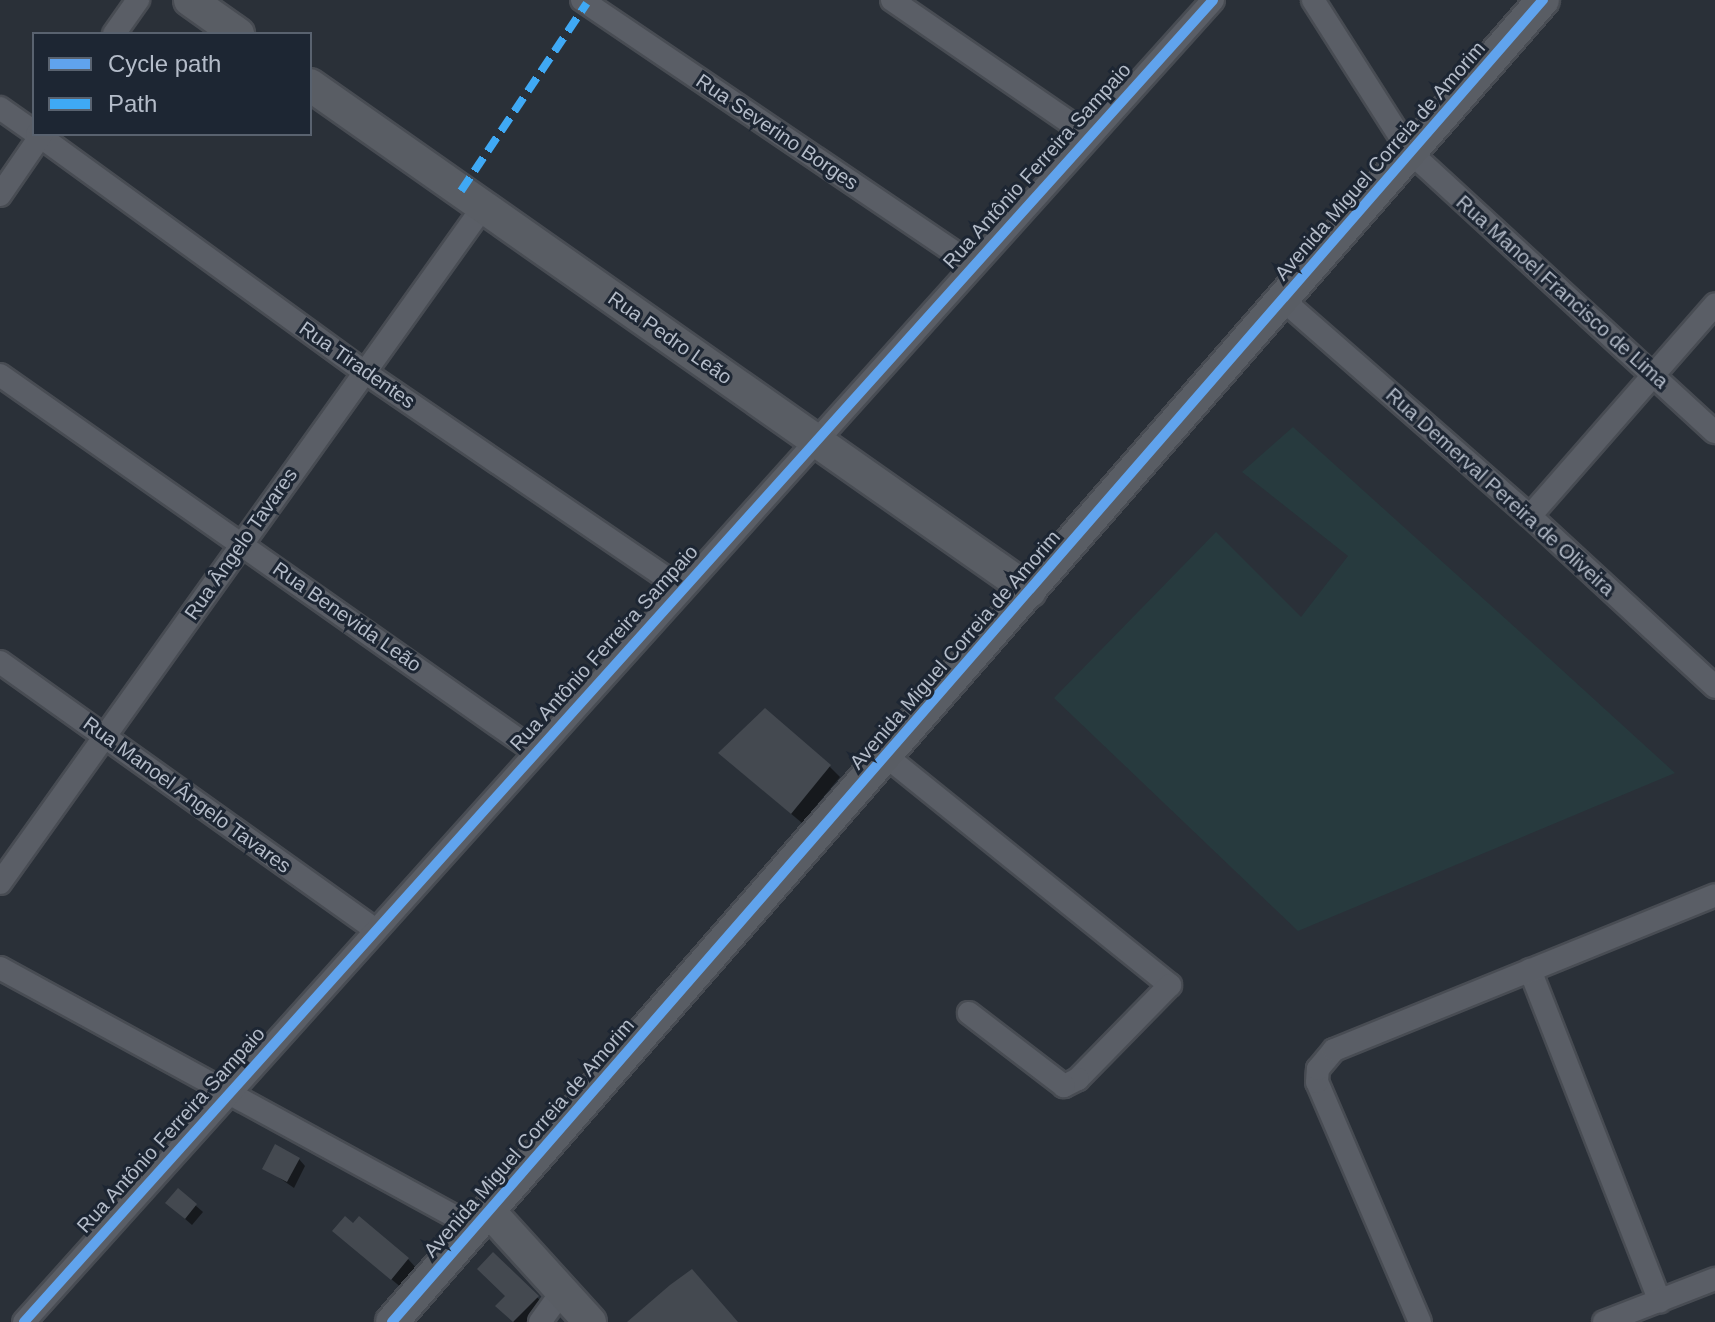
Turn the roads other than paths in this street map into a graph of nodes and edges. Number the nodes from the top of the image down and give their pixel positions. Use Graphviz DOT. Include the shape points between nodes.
graph roads {
  1 [pos="138,0"];
  2 [pos="190,0"];
  3 [pos="892,0"];
  4 [pos="1213,0"];
  5 [pos="1313,0"];
  6 [pos="1543,0"];
  7 [pos="586,1"];
  8 [pos="115,32"];
  9 [pos="235,32"];
  10 [pos="312,86"];
  11 [pos="0,108"];
  12 [pos="32,129"];
  13 [pos="38,136"];
  14 [pos="42,136"];
  15 [pos="1089,136"];
  16 [pos="1410,152"];
  17 [pos="0,195"];
  18 [pos="483,207"];
  19 [pos="972,264"];
  20 [pos="1283,300"];
  21 [pos="1715,305"];
  22 [pos="363,371"];
  23 [pos="1652,374"];
  24 [pos="0,375"];
  25 [pos="1715,432"];
  26 [pos="816,440"];
  27 [pos="1530,516"];
  28 [pos="241,542"];
  29 [pos="682,589"];
  30 [pos="1030,591"];
  31 [pos="0,662"];
  32 [pos="1715,687"];
  33 [pos="107,737"];
  34 [pos="536,752"];
  35 [pos="886,756"];
  36 [pos="0,883"];
  37 [pos="1715,895"];
  38 [pos="374,929"];
  39 [pos="0,968"];
  40 [pos="1530,970"];
  41 [pos="969,1013"];
  42 [pos="228,1092"];
  43 [pos="482,1219"];
  44 [pos="1715,1279"];
  45 [pos="562,1292"];
  46 [pos="1660,1301"];
  47 [pos="24,1322"];
  48 [pos="392,1322"];
  49 [pos="540,1322"];
  50 [pos="590,1322"];
  51 [pos="1420,1322"];
  52 [pos="1604,1322"];
  1 -- 8 [label="street"];
  2 -- 9 [label="street"];
  3 -- 15 [label="street"];
  4 -- 15 [label="street, Rua Antônio Ferreira Sampaio"];
  5 -- 16 [label="street, Rua Manoel Francisco de Lima"];
  6 -- 16 [label="street, Avenida Miguel Correia de Amorim"];
  7 -- 19 [label="street, Rua Severino Borges"];
  10 -- 18 [label="street, Rua Pedro Leão"];
  11 -- 12 [label="street, Rua Tiradentes"];
  13 -- 17 [label="street"];
  14 -- 22 [label="street, Rua Tiradentes"];
  15 -- 19 [label="street, Rua Antônio Ferreira Sampaio"];
  16 -- 20 [label="street, Avenida Miguel Correia de Amorim"];
  16 -- 23 [label="street, Rua Manoel Francisco de Lima"];
  18 -- 22 [label="street, Rua Ângelo Tavares"];
  18 -- 26 [label="street, Rua Pedro Leão"];
  19 -- 26 [label="street, Rua Antônio Ferreira Sampaio"];
  20 -- 27 [label="street, Rua Demerval Pereira de Oliveira"];
  20 -- 30 [label="street, Avenida Miguel Correia de Amorim"];
  21 -- 23 [label="street"];
  22 -- 28 [label="street, Rua Ângelo Tavares"];
  22 -- 29 [label="street, Rua Tiradentes"];
  23 -- 25 [label="street, Rua Manoel Francisco de Lima"];
  23 -- 27 [label="street"];
  24 -- 28 [label="street, Rua Benevida Leão"];
  26 -- 29 [label="street, Rua Antônio Ferreira Sampaio"];
  26 -- 30 [label="street, Rua Pedro Leão"];
  27 -- 32 [label="street, Rua Demerval Pereira de Oliveira"];
  28 -- 33 [label="street, Rua Ângelo Tavares"];
  28 -- 34 [label="street, Rua Benevida Leão"];
  29 -- 34 [label="street, Rua Antônio Ferreira Sampaio"];
  30 -- 35 [label="street, Avenida Miguel Correia de Amorim"];
  31 -- 33 [label="street, Rua Manoel Ângelo Tavares"];
  33 -- 36 [label="street, Rua Ângelo Tavares"];
  33 -- 38 [label="street, Rua Manoel Ângelo Tavares"];
  34 -- 38 [label="street, Rua Antônio Ferreira Sampaio"];
  35 -- 41 [label="street" via="1170,985 1078,1079 1064,1086"];
  35 -- 43 [label="street, Avenida Miguel Correia de Amorim"];
  37 -- 40 [label="street"];
  38 -- 42 [label="street, Rua Antônio Ferreira Sampaio"];
  39 -- 42 [label="street"];
  40 -- 46 [label="street"];
  40 -- 51 [label="street" via="1334,1050 1318,1069 1317,1082"];
  42 -- 43 [label="street"];
  42 -- 47 [label="street, Rua Antônio Ferreira Sampaio"];
  43 -- 45 [label="street"];
  43 -- 48 [label="street, Avenida Miguel Correia de Amorim"];
  44 -- 46 [label="street"];
  45 -- 49 [label="street"];
  45 -- 50 [label="street"];
  46 -- 52 [label="street"];
}
